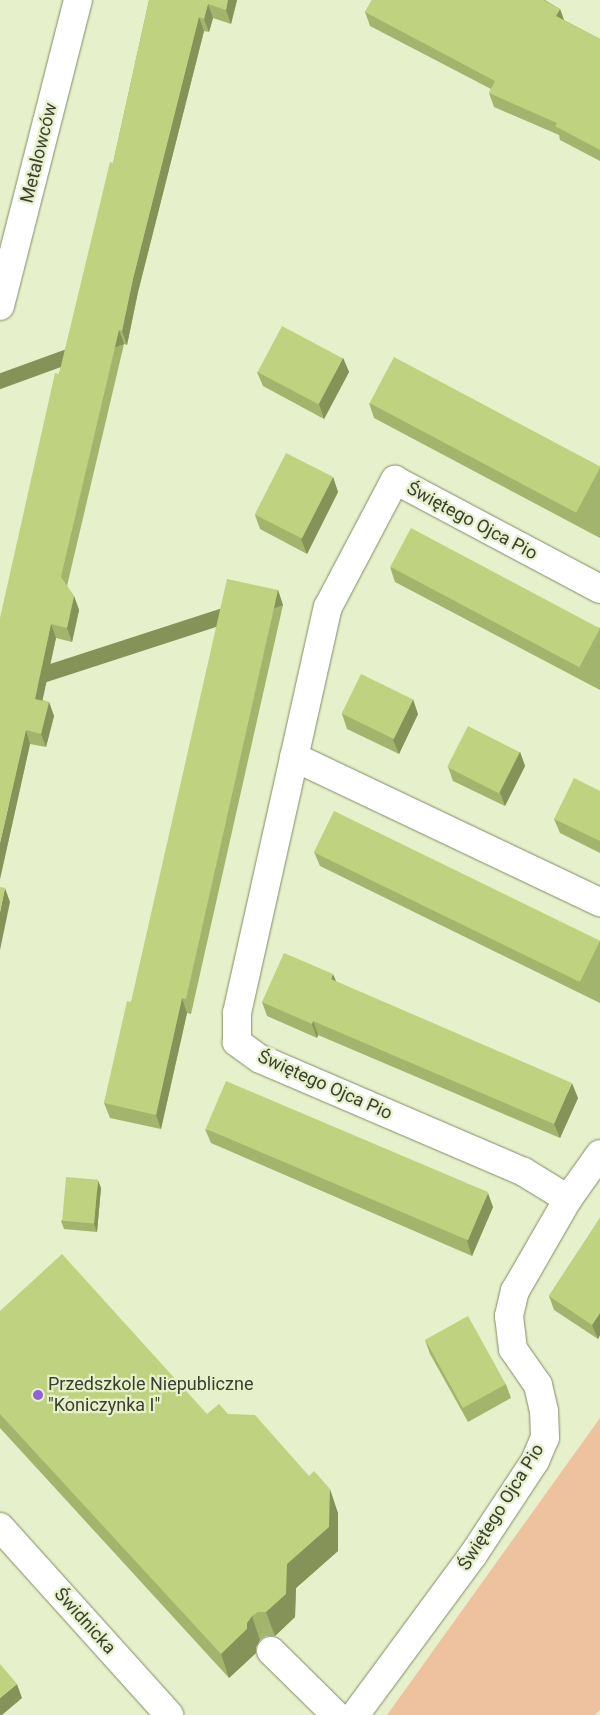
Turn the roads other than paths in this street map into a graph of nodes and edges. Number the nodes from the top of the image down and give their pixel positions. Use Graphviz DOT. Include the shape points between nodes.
graph roads {
  1 [pos="78,0"];
  2 [pos="0,306"];
  3 [pos="600,589"];
  4 [pos="294,757"];
  5 [pos="600,902"];
  6 [pos="600,1154"];
  7 [pos="568,1199"];
  8 [pos="0,1527"];
  9 [pos="271,1650"];
  10 [pos="170,1715"];
  11 [pos="336,1715"];
  12 [pos="355,1715"];
  1 -- 2 [label="street, Metalowców"];
  3 -- 4 [label="street, Świętego Ojca Pio" via="395,480 328,607"];
  4 -- 5 [label="street"];
  4 -- 7 [label="street, Świętego Ojca Pio" via="237,1013 237,1042 260,1059 524,1172"];
  6 -- 7 [label="street, Świętego Ojca Pio"];
  7 -- 12 [label="street, Świętego Ojca Pio" via="515,1291 510,1316 513,1349 538,1385 544,1411 545,1438 535,1461 473,1555"];
  8 -- 10 [label="street, Świdnicka"];
  9 -- 11 [label="street"];
}
